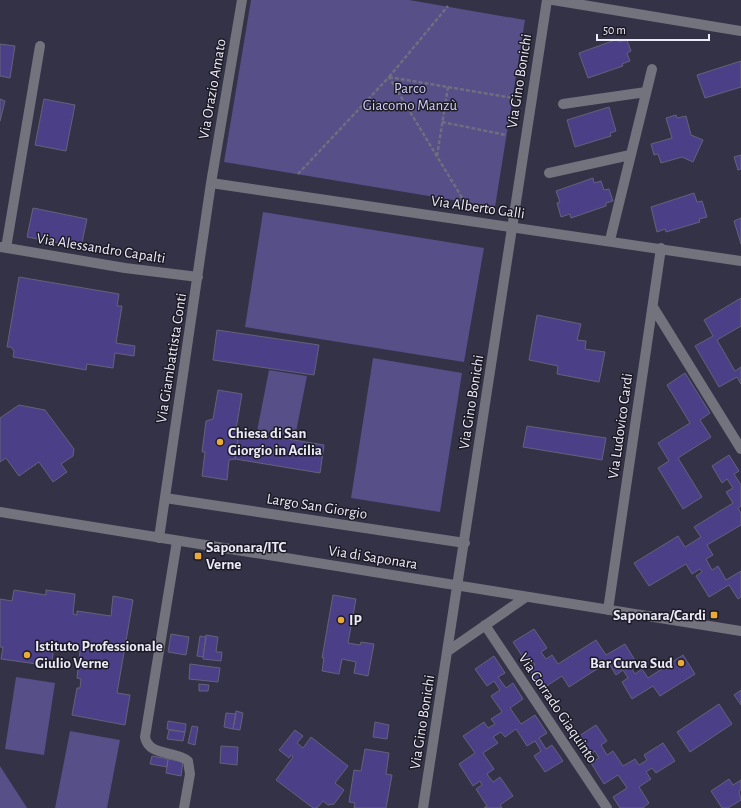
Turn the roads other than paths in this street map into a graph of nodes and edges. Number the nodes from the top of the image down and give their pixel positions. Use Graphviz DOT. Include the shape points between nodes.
graph roads {
  1 [pos="242,0"];
  2 [pos="547,0"];
  3 [pos="553,0"];
  4 [pos="741,31"];
  5 [pos="40,46"];
  6 [pos="652,69"];
  7 [pos="646,92"];
  8 [pos="562,104"];
  9 [pos="630,155"];
  10 [pos="549,173"];
  11 [pos="211,183"];
  12 [pos="512,227"];
  13 [pos="610,240"];
  14 [pos="3,248"];
  15 [pos="661,248"];
  16 [pos="741,261"];
  17 [pos="198,277"];
  18 [pos="653,307"];
  19 [pos="741,448"];
  20 [pos="164,498"];
  21 [pos="0,512"];
  22 [pos="159,538"];
  23 [pos="177,541"];
  24 [pos="465,543"];
  25 [pos="458,586"];
  26 [pos="526,597"];
  27 [pos="608,610"];
  28 [pos="485,625"];
  29 [pos="741,631"];
  30 [pos="448,651"];
  31 [pos="184,808"];
  32 [pos="423,808"];
  33 [pos="607,808"];
  1 -- 11 [label="street, Via Orazio Amato"];
  2 -- 12 [label="street, Via Gino Bonichi"];
  3 -- 4 [label="street"];
  5 -- 14 [label="street"];
  6 -- 7 [label="street"];
  7 -- 8 [label="street"];
  7 -- 9 [label="street"];
  9 -- 10 [label="street"];
  9 -- 13 [label="street"];
  11 -- 12 [label="street, Via Alberto Galli"];
  11 -- 17 [label="street, Via Giambattista Conti"];
  12 -- 13 [label="street, Via Alberto Galli"];
  12 -- 24 [label="street, Via Gino Bonichi"];
  13 -- 15 [label="street, Via Alberto Galli"];
  14 -- 17 [label="street, Via Alessandro Capalti"];
  15 -- 16 [label="street, Via Alberto Galli"];
  15 -- 18 [label="street, Via Ludovico Cardi"];
  17 -- 20 [label="street, Via Giambattista Conti"];
  18 -- 19 [label="street"];
  18 -- 27 [label="street, Via Ludovico Cardi"];
  20 -- 22 [label="street, Via Giambattista Conti"];
  20 -- 24 [label="street, Largo San Giorgio"];
  21 -- 22 [label="street, Via di Saponara"];
  22 -- 23 [label="street, Via di Saponara"];
  23 -- 25 [label="street, Via di Saponara"];
  23 -- 31 [label="street" via="145,737 154,750 180,756 188,761 190,774"];
  24 -- 25 [label="street, Via Gino Bonichi"];
  25 -- 26 [label="street, Via di Saponara"];
  25 -- 30 [label="street, Via Gino Bonichi"];
  26 -- 27 [label="street, Via di Saponara"];
  26 -- 28 [label="street"];
  27 -- 29 [label="street, Via di Saponara"];
  28 -- 30 [label="street"];
  28 -- 33 [label="street, Via Corrado Giaquinto"];
  30 -- 32 [label="street, Via Gino Bonichi"];
}
